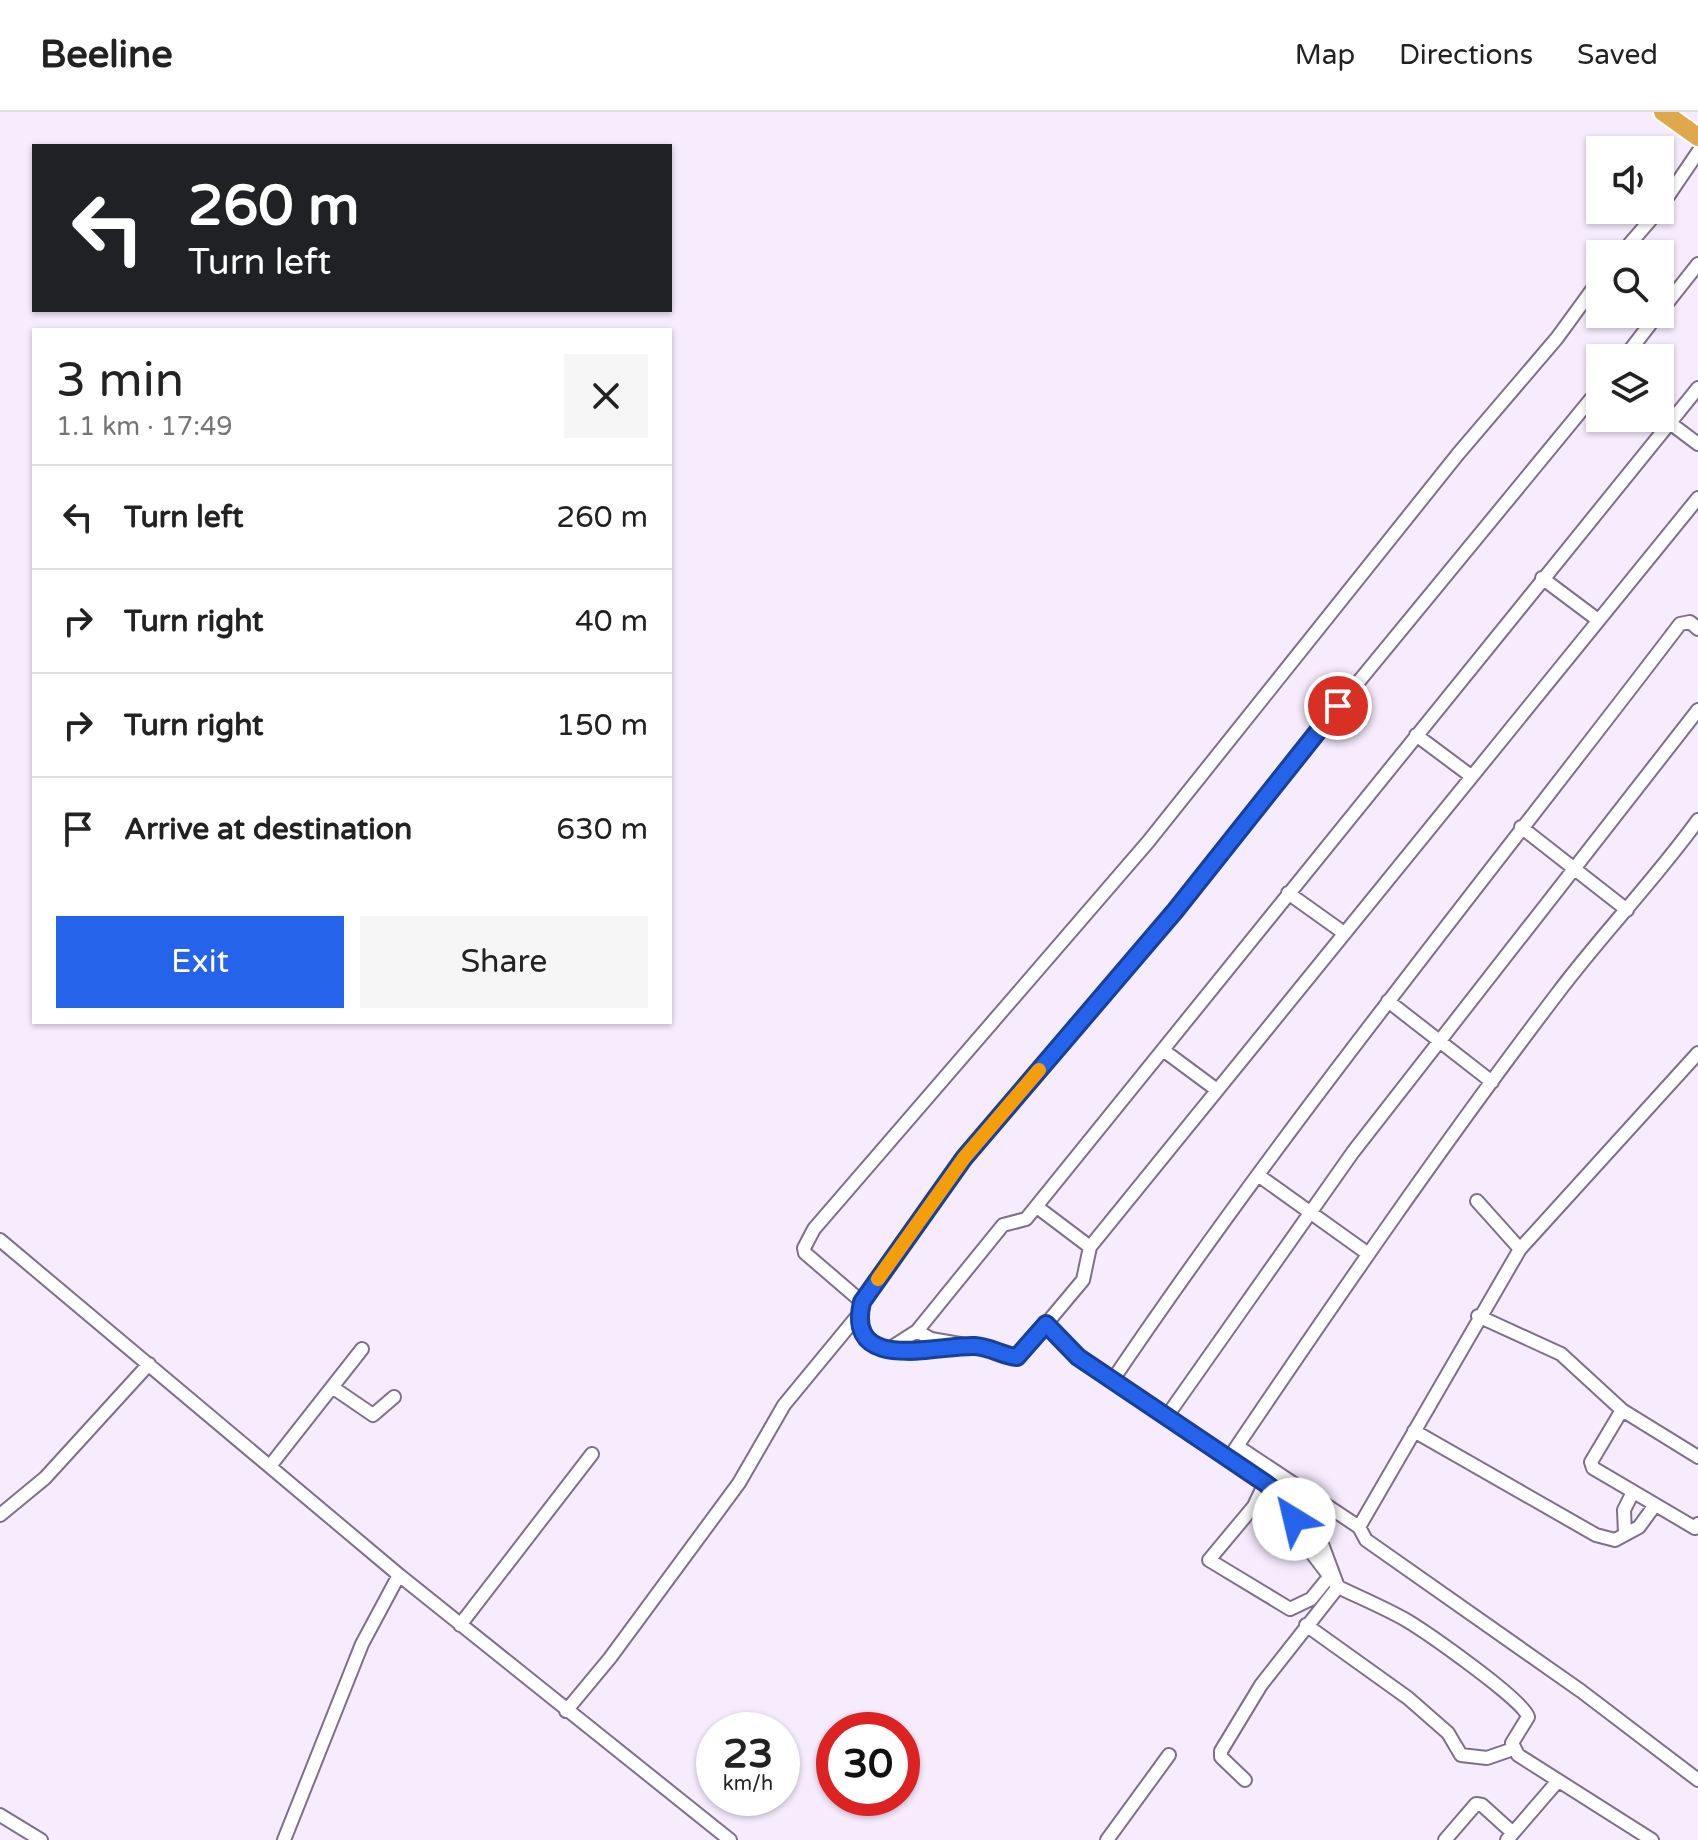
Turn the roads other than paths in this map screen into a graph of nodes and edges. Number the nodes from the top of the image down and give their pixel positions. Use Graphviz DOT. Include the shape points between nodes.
graph roads {
  1 [pos="1663,112"];
  2 [pos="1695,128"];
  3 [pos="1698,152"];
  4 [pos="1674,187"];
  5 [pos="1646,224"];
  6 [pos="1633,240"];
  7 [pos="1698,264"];
  8 [pos="1674,294"];
  9 [pos="1586,298"];
  10 [pos="1647,328"];
  11 [pos="1635,344"];
  12 [pos="1698,388"];
  13 [pos="1586,405"];
  14 [pos="1674,418"];
  15 [pos="1674,426"];
  16 [pos="1663,432"];
  17 [pos="1698,444"];
  18 [pos="1698,498"];
  19 [pos="1542,578"];
  20 [pos="1598,620"];
  21 [pos="1698,629"];
  22 [pos="1698,710"];
  23 [pos="1416,735"];
  24 [pos="1471,776"];
  25 [pos="1698,820"];
  26 [pos="1521,827"];
  27 [pos="1575,867"];
  28 [pos="1288,893"];
  29 [pos="1627,910"];
  30 [pos="1344,933"];
  31 [pos="1388,1001"];
  32 [pos="1438,1040"];
  33 [pos="1163,1050"];
  34 [pos="1698,1053"];
  35 [pos="1492,1082"];
  36 [pos="1217,1090"];
  37 [pos="1258,1175"];
  38 [pos="1477,1201"];
  39 [pos="1037,1207"];
  40 [pos="1310,1212"];
  41 [pos="0,1240"];
  42 [pos="1090,1247"];
  43 [pos="1520,1249"];
  44 [pos="1367,1253"];
  45 [pos="860,1308"];
  46 [pos="1478,1316"];
  47 [pos="1046,1324"];
  48 [pos="917,1331"];
  49 [pos="974,1346"];
  50 [pos="362,1349"];
  51 [pos="889,1349"];
  52 [pos="149,1364"];
  53 [pos="1112,1381"];
  54 [pos="332,1387"];
  55 [pos="394,1397"];
  56 [pos="1622,1410"];
  57 [pos="1167,1416"];
  58 [pos="1414,1431"];
  59 [pos="1237,1446"];
  60 [pos="592,1454"];
  61 [pos="1698,1457"];
  62 [pos="1229,1458"];
  63 [pos="270,1466"];
  64 [pos="1265,1483"];
  65 [pos="1633,1492"];
  66 [pos="1655,1505"];
  67 [pos="0,1515"];
  68 [pos="1698,1524"];
  69 [pos="1359,1527"];
  70 [pos="1625,1534"];
  71 [pos="399,1575"];
  72 [pos="1334,1582"];
  73 [pos="460,1625"];
  74 [pos="1306,1625"];
  75 [pos="566,1711"];
  76 [pos="1513,1749"];
  77 [pos="1169,1755"];
  78 [pos="1245,1780"];
  79 [pos="1698,1780"];
  80 [pos="1557,1782"];
  81 [pos="0,1815"];
  82 [pos="1510,1836"];
  83 [pos="41,1840"];
  84 [pos="284,1840"];
  85 [pos="730,1840"];
  86 [pos="1107,1840"];
  87 [pos="1445,1840"];
  88 [pos="1652,1840"];
  1 -- 2 [label="highway"];
  3 -- 4 [label="street"];
  5 -- 6 [label="street"];
  7 -- 8 [label="street"];
  9 -- 45 [label="street" via="1148,842 814,1229 805,1253"];
  10 -- 11 [label="street"];
  12 -- 14 [label="street"];
  13 -- 45 [label="street" via="1175,911 964,1158"];
  15 -- 17 [label="street"];
  16 -- 19 [label="street"];
  18 -- 20 [label="street"];
  19 -- 20 [label="street"];
  19 -- 23 [label="street"];
  20 -- 24 [label="street"];
  21 -- 26 [label="street" via="1690,622 1680,624"];
  22 -- 27 [label="street"];
  23 -- 24 [label="street"];
  23 -- 28 [label="street"];
  24 -- 30 [label="street"];
  25 -- 29 [label="street"];
  26 -- 27 [label="street"];
  26 -- 31 [label="street"];
  27 -- 29 [label="street"];
  27 -- 32 [label="street"];
  28 -- 30 [label="street"];
  28 -- 33 [label="street"];
  29 -- 35 [label="street"];
  30 -- 36 [label="street"];
  31 -- 32 [label="street"];
  31 -- 37 [label="street"];
  32 -- 35 [label="street"];
  32 -- 40 [label="street"];
  33 -- 36 [label="street"];
  33 -- 39 [label="street"];
  34 -- 43 [label="street"];
  35 -- 44 [label="street"];
  36 -- 42 [label="street"];
  37 -- 40 [label="street"];
  37 -- 53 [label="street"];
  38 -- 43 [label="street"];
  39 -- 42 [label="street"];
  39 -- 48 [label="street" via="1026,1219 1003,1225"];
  40 -- 44 [label="street"];
  40 -- 57 [label="street"];
  41 -- 52 [label="street"];
  42 -- 47 [label="street" via="1083,1280"];
  43 -- 46 [label="street"];
  44 -- 59 [label="street"];
  45 -- 51 [label="street" via="861,1327 870,1340"];
  45 -- 75 [label="street" via="784,1405 739,1483"];
  46 -- 56 [label="street" via="1561,1354"];
  46 -- 58 [label="street"];
  47 -- 49 [label="street" via="1017,1357"];
  47 -- 53 [label="street" via="1078,1357"];
  48 -- 49 [label="street" via="931,1339"];
  48 -- 51 [label="street"];
  49 -- 51 [label="street" via="910,1353"];
  50 -- 54 [label="street"];
  52 -- 63 [label="street"];
  52 -- 67 [label="street" via="45,1478"];
  53 -- 57 [label="street"];
  54 -- 55 [label="street" via="373,1415"];
  54 -- 63 [label="street"];
  56 -- 61 [label="street"];
  56 -- 65 [label="street" via="1591,1462 1600,1474"];
  57 -- 62 [label="street"];
  58 -- 69 [label="street"];
  58 -- 70 [label="street" via="1596,1535 1615,1540"];
  59 -- 62 [label="street"];
  59 -- 69 [label="street"];
  60 -- 73 [label="street"];
  62 -- 64 [label="street"];
  63 -- 71 [label="street"];
  64 -- 72 [label="street" via="1319,1536"];
  64 -- 72 [label="street" via="1254,1506 1209,1560 1290,1609"];
  65 -- 66 [label="street"];
  65 -- 70 [label="street" via="1624,1510"];
  66 -- 68 [label="street" via="1695,1528"];
  66 -- 70 [label="street" via="1639,1527"];
  69 -- 79 [label="street" via="1366,1540"];
  71 -- 73 [label="street"];
  71 -- 84 [label="street" via="362,1644"];
  72 -- 74 [label="street"];
  72 -- 76 [label="street" via="1407,1620 1518,1702 1528,1717"];
  73 -- 75 [label="street"];
  74 -- 76 [label="street" via="1408,1698 1448,1733 1461,1755 1477,1759"];
  74 -- 78 [label="street" via="1221,1751"];
  75 -- 85 [label="street"];
  76 -- 80 [label="street"];
  77 -- 86 [label="street"];
  80 -- 82 [label="street"];
  80 -- 88 [label="street"];
  81 -- 83 [label="street"];
  82 -- 87 [label="street" via="1476,1804"];
}
